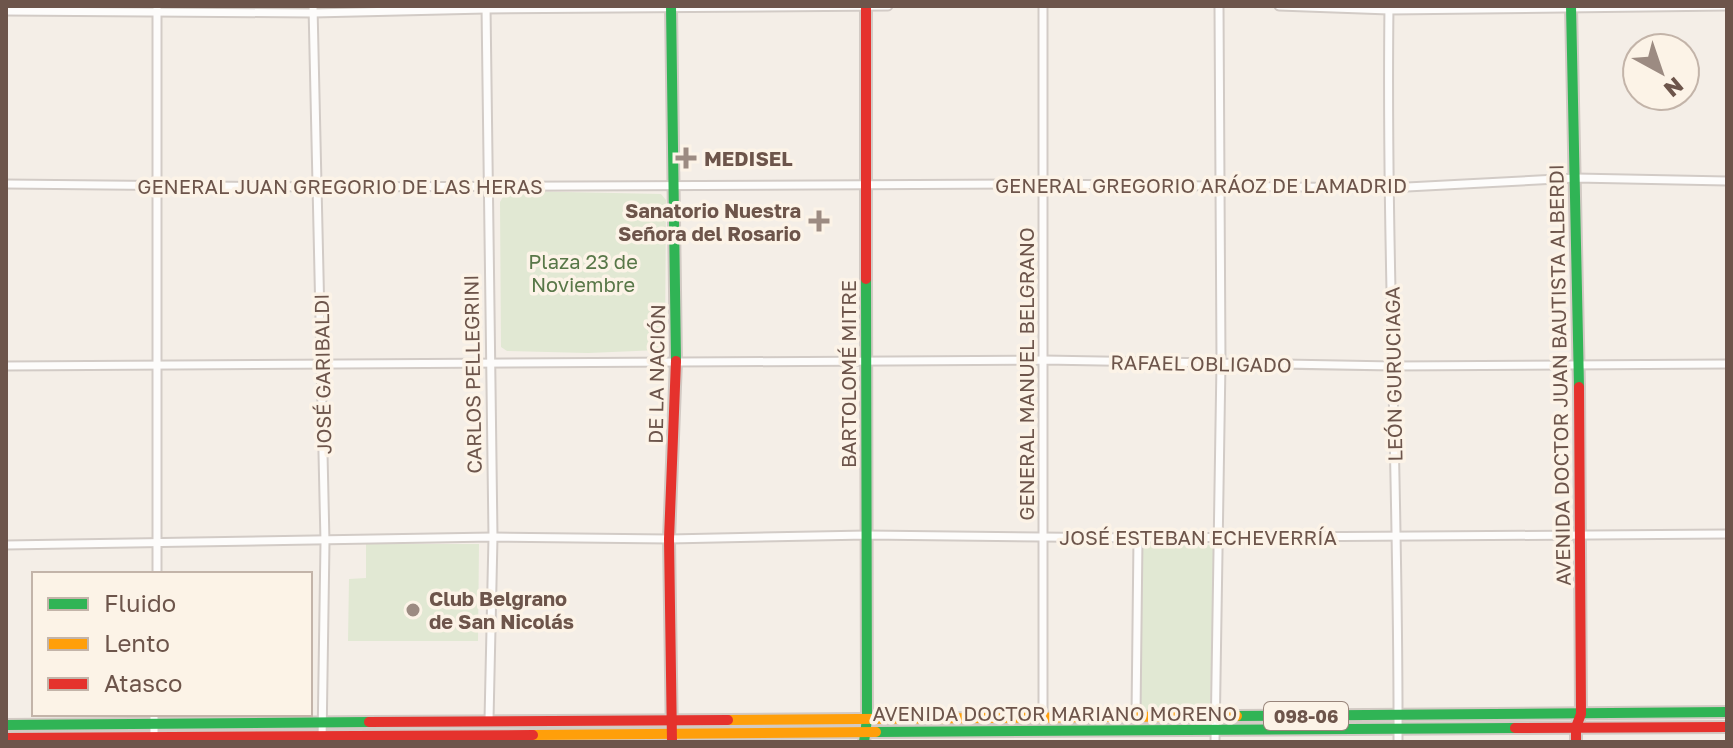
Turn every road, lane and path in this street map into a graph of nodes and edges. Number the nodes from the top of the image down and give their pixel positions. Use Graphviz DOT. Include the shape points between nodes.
graph roads {
  1 [pos="866,6"];
  2 [pos="888,6"];
  3 [pos="1043,6"];
  4 [pos="1219,6"];
  5 [pos="1279,6"];
  6 [pos="1571,6"];
  7 [pos="1727,6"];
  8 [pos="486,7"];
  9 [pos="671,7"];
  10 [pos="1389,8"];
  11 [pos="157,9"];
  12 [pos="313,10"];
  13 [pos="6,11"];
  14 [pos="1576,178"];
  15 [pos="1727,181"];
  16 [pos="6,184"];
  17 [pos="866,184"];
  18 [pos="1044,184"];
  19 [pos="674,185"];
  20 [pos="1221,185"];
  21 [pos="157,186"];
  22 [pos="488,186"];
  23 [pos="318,187"];
  24 [pos="1388,188"];
  25 [pos="1044,360"];
  26 [pos="866,362"];
  27 [pos="1221,362"];
  28 [pos="676,363"];
  29 [pos="1578,364"];
  30 [pos="1727,364"];
  31 [pos="490,365"];
  32 [pos="6,366"];
  33 [pos="322,366"];
  34 [pos="1394,366"];
  35 [pos="157,367"];
  36 [pos="1727,534"];
  37 [pos="867,535"];
  38 [pos="1397,536"];
  39 [pos="1578,536"];
  40 [pos="493,537"];
  41 [pos="1044,537"];
  42 [pos="1220,537"];
  43 [pos="1138,538"];
  44 [pos="669,539"];
  45 [pos="158,542"];
  46 [pos="325,542"];
  47 [pos="6,545"];
  48 [pos="157,572"];
  49 [pos="1727,712"];
  50 [pos="1398,714"];
  51 [pos="1581,714"];
  52 [pos="1043,716"];
  53 [pos="1136,716"];
  54 [pos="1215,717"];
  55 [pos="867,719"];
  56 [pos="154,720"];
  57 [pos="489,720"];
  58 [pos="672,720"];
  59 [pos="321,723"];
  60 [pos="6,725"];
  61 [pos="1398,727"];
  62 [pos="1576,727"];
  63 [pos="1727,727"];
  64 [pos="1041,736"];
  65 [pos="1216,736"];
  66 [pos="864,737"];
  67 [pos="6,738"];
  68 [pos="489,738"];
  69 [pos="672,738"];
  70 [pos="322,739"];
  71 [pos="154,740"];
  72 [pos="1398,742"];
  73 [pos="1576,742"];
  1 -- 2 [label="street"];
  1 -- 9 [label="street"];
  1 -- 17 [label="main road, BARTOLOMÉ MITRE"];
  3 -- 18 [label="street, GENERAL MANUEL BELGRANO"];
  4 -- 20 [label="street"];
  5 -- 10 [label="street"];
  6 -- 7 [label="street"];
  6 -- 10 [label="street"];
  6 -- 14 [label="main road, AVENIDA DOCTOR JUAN BAUTISTA ALBERDI"];
  8 -- 9 [label="street"];
  8 -- 12 [label="street"];
  8 -- 22 [label="street, CARLOS PELLEGRINI"];
  9 -- 19 [label="main road, DE LA NACIÓN"];
  10 -- 24 [label="street, LEÓN GURUCIAGA"];
  11 -- 12 [label="street"];
  11 -- 13 [label="street"];
  11 -- 21 [label="street"];
  12 -- 23 [label="street, JOSÉ GARIBALDI"];
  14 -- 15 [label="street, GENERAL GREGORIO ARÁOZ DE LAMADRID"];
  14 -- 24 [label="street, GENERAL GREGORIO ARÁOZ DE LAMADRID"];
  14 -- 29 [label="main road, AVENIDA DOCTOR JUAN BAUTISTA ALBERDI"];
  16 -- 21 [label="street, GENERAL JUAN GREGORIO DE LAS HERAS"];
  17 -- 18 [label="street, GENERAL GREGORIO ARÁOZ DE LAMADRID"];
  17 -- 19 [label="street, GENERAL GREGORIO ARÁOZ DE LAMADRID"];
  17 -- 26 [label="main road, BARTOLOMÉ MITRE"];
  18 -- 20 [label="street, GENERAL GREGORIO ARÁOZ DE LAMADRID"];
  18 -- 25 [label="street, GENERAL MANUEL BELGRANO"];
  19 -- 22 [label="street, GENERAL JUAN GREGORIO DE LAS HERAS"];
  19 -- 28 [label="main road, DE LA NACIÓN"];
  20 -- 24 [label="street, GENERAL GREGORIO ARÁOZ DE LAMADRID"];
  20 -- 27 [label="street"];
  21 -- 23 [label="street, GENERAL JUAN GREGORIO DE LAS HERAS"];
  21 -- 35 [label="street"];
  22 -- 23 [label="street, GENERAL JUAN GREGORIO DE LAS HERAS"];
  22 -- 31 [label="street, CARLOS PELLEGRINI"];
  23 -- 33 [label="street, JOSÉ GARIBALDI"];
  24 -- 34 [label="street, LEÓN GURUCIAGA"];
  25 -- 26 [label="street, RAFAEL OBLIGADO"];
  25 -- 27 [label="street, RAFAEL OBLIGADO"];
  25 -- 41 [label="street, GENERAL MANUEL BELGRANO"];
  26 -- 28 [label="street, RAFAEL OBLIGADO"];
  26 -- 37 [label="main road, BARTOLOMÉ MITRE"];
  27 -- 34 [label="street, RAFAEL OBLIGADO"];
  27 -- 42 [label="street"];
  28 -- 31 [label="street, RAFAEL OBLIGADO"];
  28 -- 44 [label="main road, DE LA NACIÓN"];
  29 -- 30 [label="street, RAFAEL OBLIGADO"];
  29 -- 34 [label="street, RAFAEL OBLIGADO"];
  29 -- 39 [label="main road, AVENIDA DOCTOR JUAN BAUTISTA ALBERDI"];
  31 -- 33 [label="street, RAFAEL OBLIGADO"];
  31 -- 40 [label="street, CARLOS PELLEGRINI"];
  32 -- 35 [label="street, RAFAEL OBLIGADO"];
  33 -- 35 [label="street, RAFAEL OBLIGADO"];
  33 -- 46 [label="street, JOSÉ GARIBALDI"];
  34 -- 38 [label="street, LEÓN GURUCIAGA"];
  35 -- 45 [label="street"];
  36 -- 39 [label="street, JOSÉ ESTEBAN ECHEVERRÍA"];
  37 -- 41 [label="street, JOSÉ ESTEBAN ECHEVERRÍA"];
  37 -- 44 [label="street, JOSÉ ESTEBAN ECHEVERRÍA"];
  37 -- 55 [label="main road, BARTOLOMÉ MITRE"];
  38 -- 39 [label="street, JOSÉ ESTEBAN ECHEVERRÍA"];
  38 -- 42 [label="street, JOSÉ ESTEBAN ECHEVERRÍA"];
  38 -- 50 [label="street, LEÓN GURUCIAGA"];
  39 -- 51 [label="main road, AVENIDA DOCTOR JUAN BAUTISTA ALBERDI"];
  40 -- 44 [label="street, JOSÉ ESTEBAN ECHEVERRÍA"];
  40 -- 46 [label="street, JOSÉ ESTEBAN ECHEVERRÍA"];
  40 -- 57 [label="street, CARLOS PELLEGRINI"];
  41 -- 43 [label="street, JOSÉ ESTEBAN ECHEVERRÍA"];
  41 -- 52 [label="street, GENERAL MANUEL BELGRANO"];
  42 -- 43 [label="street, JOSÉ ESTEBAN ECHEVERRÍA"];
  42 -- 54 [label="street"];
  43 -- 53 [label="street"];
  44 -- 58 [label="main road, DE LA NACIÓN"];
  45 -- 46 [label="street, JOSÉ ESTEBAN ECHEVERRÍA"];
  45 -- 47 [label="street, JOSÉ ESTEBAN ECHEVERRÍA"];
  45 -- 48 [label="street"];
  46 -- 59 [label="street, JOSÉ GARIBALDI"];
  49 -- 51 [label="main road, AVENIDA DOCTOR MARIANO MORENO / 098-06"];
  50 -- 51 [label="main road, AVENIDA DOCTOR MARIANO MORENO / 098-06"];
  50 -- 54 [label="main road, AVENIDA DOCTOR MARIANO MORENO / 098-06"];
  50 -- 61 [label="street, LEÓN GURUCIAGA"];
  51 -- 62 [label="main road, AVENIDA DOCTOR JUAN BAUTISTA ALBERDI"];
  52 -- 53 [label="main road, AVENIDA DOCTOR MARIANO MORENO / 098-06"];
  52 -- 55 [label="main road, AVENIDA DOCTOR MARIANO MORENO / 098-06"];
  52 -- 64 [label="main road, GENERAL MANUEL BELGRANO"];
  53 -- 54 [label="main road, AVENIDA DOCTOR MARIANO MORENO / 098-06"];
  54 -- 65 [label="street"];
  55 -- 58 [label="main road, AVENIDA DOCTOR MARIANO MORENO / 098-06"];
  55 -- 66 [label="main road, BARTOLOMÉ MITRE"];
  56 -- 59 [label="main road, 098-06"];
  56 -- 60 [label="main road, 098-06"];
  56 -- 71 [label="street"];
  57 -- 58 [label="main road, 098-06"];
  57 -- 59 [label="main road, 098-06"];
  57 -- 68 [label="main road, CARLOS PELLEGRINI"];
  58 -- 69 [label="main road, DE LA NACIÓN"];
  59 -- 70 [label="street, JOSÉ GARIBALDI"];
  61 -- 62 [label="main road, AVENIDA DOCTOR MARIANO MORENO / 098-06"];
  61 -- 65 [label="main road, AVENIDA DOCTOR MARIANO MORENO / 098-06"];
  61 -- 72 [label="street, LEÓN GURUCIAGA"];
  62 -- 63 [label="main road, AVENIDA DOCTOR MARIANO MORENO / 098-06"];
  62 -- 73 [label="main road, AVENIDA DOCTOR JUAN BAUTISTA ALBERDI"];
  64 -- 65 [label="main road, AVENIDA DOCTOR MARIANO MORENO / 098-06"];
  64 -- 66 [label="main road, AVENIDA DOCTOR MARIANO MORENO / 098-06"];
  66 -- 69 [label="main road, AVENIDA DOCTOR MARIANO MORENO / 098-06"];
  67 -- 71 [label="main road, 098-06"];
  68 -- 69 [label="main road, 098-06"];
  68 -- 70 [label="main road, 098-06"];
  70 -- 71 [label="main road, 098-06"];
}
